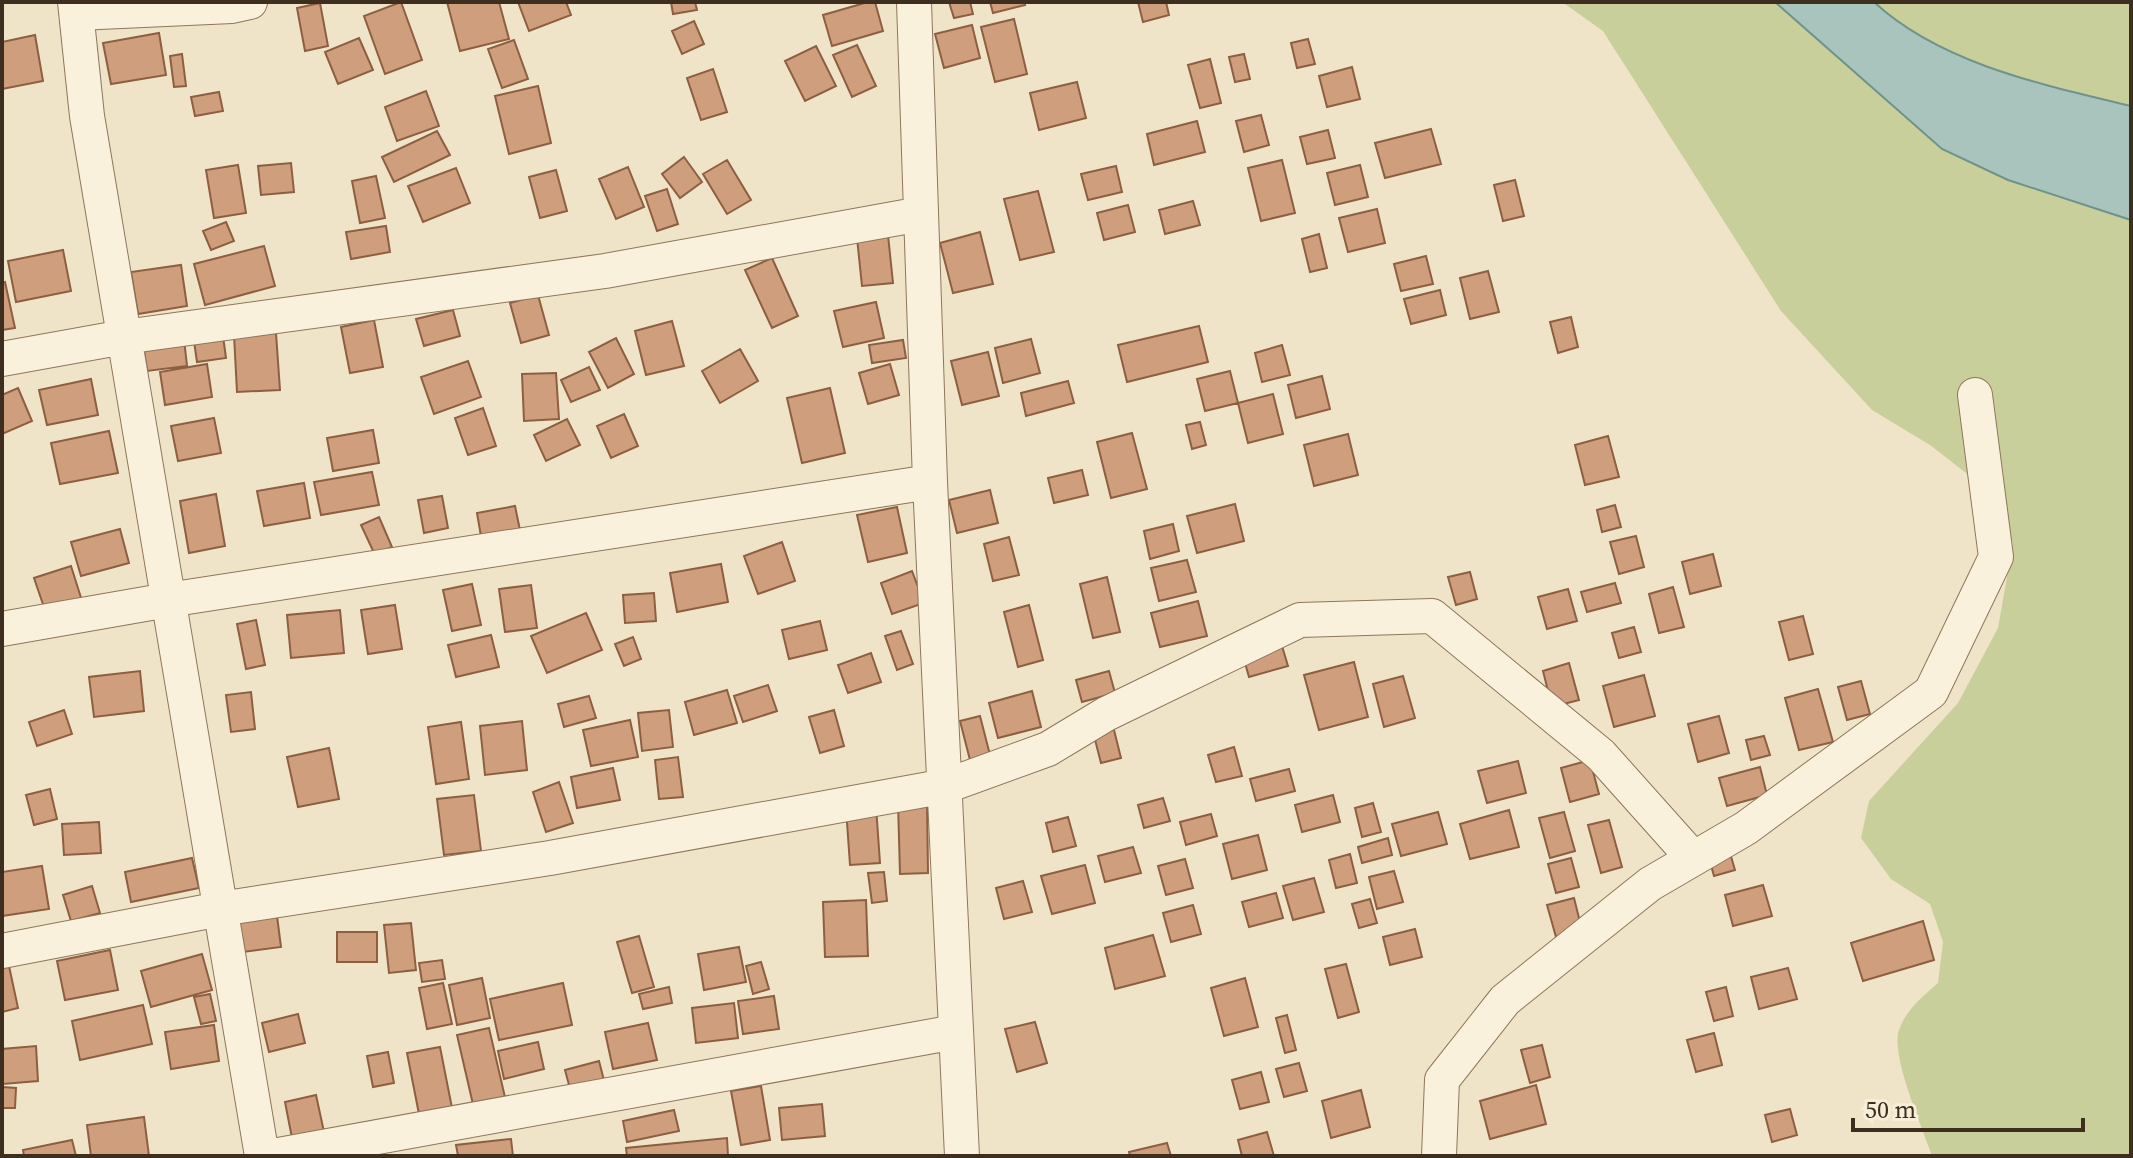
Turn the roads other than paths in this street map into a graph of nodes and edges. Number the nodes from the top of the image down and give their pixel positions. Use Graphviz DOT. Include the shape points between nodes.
graph roads {
  1 [pos="250,2"];
  2 [pos="914,2"];
  3 [pos="76,8"];
  4 [pos="921,214"];
  5 [pos="124,337"];
  6 [pos="2,359"];
  7 [pos="1975,395"];
  8 [pos="930,482"];
  9 [pos="168,600"];
  10 [pos="2,629"];
  11 [pos="946,786"];
  12 [pos="1693,858"];
  13 [pos="220,909"];
  14 [pos="2,951"];
  15 [pos="955,1032"];
  16 [pos="262,1156"];
  17 [pos="273,1156"];
  18 [pos="962,1156"];
  19 [pos="1439,1156"];
  1 -- 3 [label="street"];
  2 -- 4 [label="street"];
  3 -- 5 [label="street" via="87,116"];
  4 -- 5 [label="street" via="605,271"];
  4 -- 8 [label="street"];
  5 -- 6 [label="street"];
  5 -- 9 [label="street"];
  7 -- 12 [label="street" via="1996,557 1931,692 1746,828"];
  8 -- 9 [label="street"];
  8 -- 11 [label="street"];
  9 -- 10 [label="street"];
  9 -- 13 [label="street"];
  11 -- 12 [label="street" via="1048,749 1106,714 1300,620 1432,616 1601,755"];
  11 -- 13 [label="street" via="550,858"];
  11 -- 15 [label="street"];
  12 -- 19 [label="street" via="1650,884 1505,1000 1442,1080"];
  13 -- 14 [label="street"];
  13 -- 16 [label="street"];
  15 -- 17 [label="street"];
  15 -- 18 [label="street"];
}
